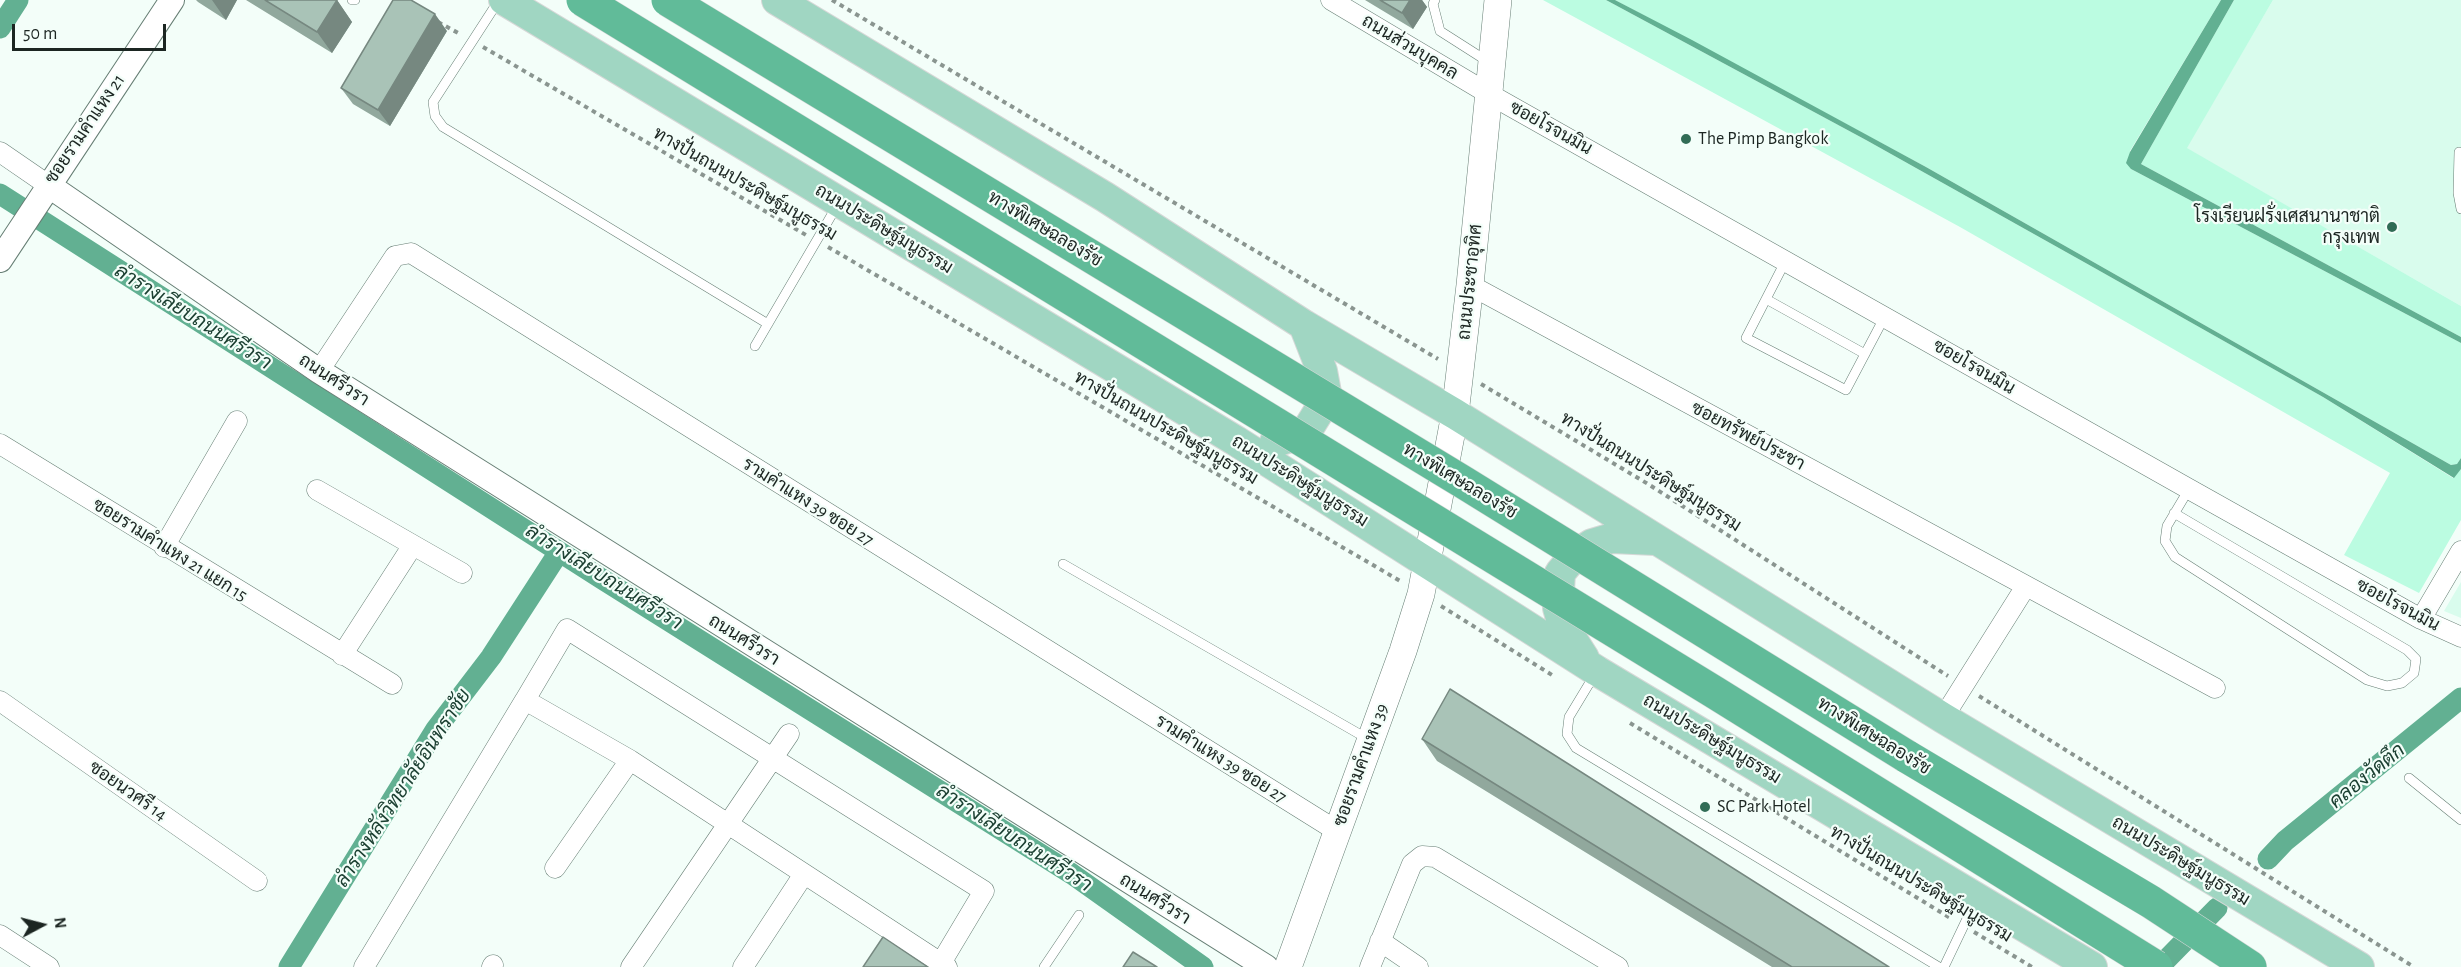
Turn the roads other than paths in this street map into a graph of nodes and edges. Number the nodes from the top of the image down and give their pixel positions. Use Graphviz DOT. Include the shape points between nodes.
graph roads {
  1 [pos="172,0"];
  2 [pos="500,0"];
  3 [pos="504,0"];
  4 [pos="583,0"];
  5 [pos="668,0"];
  6 [pos="777,0"];
  7 [pos="1331,0"];
  8 [pos="1498,0"];
  9 [pos="1432,2"];
  10 [pos="1492,64"];
  11 [pos="1489,94"];
  12 [pos="0,152"];
  13 [pos="2459,152"];
  14 [pos="43,193"];
  15 [pos="839,202"];
  16 [pos="2461,208"];
  17 [pos="0,260"];
  18 [pos="1786,260"];
  19 [pos="1470,285"];
  20 [pos="1766,299"];
  21 [pos="1885,316"];
  22 [pos="768,324"];
  23 [pos="1304,325"];
  24 [pos="755,346"];
  25 [pos="1865,354"];
  26 [pos="319,371"];
  27 [pos="1455,414"];
  28 [pos="237,421"];
  29 [pos="1236,441"];
  30 [pos="0,444"];
  31 [pos="2189,489"];
  32 [pos="317,490"];
  33 [pos="2175,513"];
  34 [pos="1657,540"];
  35 [pos="413,545"];
  36 [pos="164,547"];
  37 [pos="2461,551"];
  38 [pos="1427,562"];
  39 [pos="1063,564"];
  40 [pos="462,573"];
  41 [pos="2026,586"];
  42 [pos="2421,619"];
  43 [pos="2461,637"];
  44 [pos="342,655"];
  45 [pos="1590,677"];
  46 [pos="392,684"];
  47 [pos="2215,688"];
  48 [pos="525,700"];
  49 [pos="0,701"];
  50 [pos="1943,718"];
  51 [pos="789,734"];
  52 [pos="1371,741"];
  53 [pos="773,759"];
  54 [pos="630,760"];
  55 [pos="2409,778"];
  56 [pos="2461,820"];
  57 [pos="728,826"];
  58 [pos="1337,831"];
  59 [pos="555,868"];
  60 [pos="804,874"];
  61 [pos="256,881"];
  62 [pos="1977,897"];
  63 [pos="1078,915"];
  64 [pos="891,930"];
  65 [pos="0,935"];
  66 [pos="1380,941"];
  67 [pos="879,949"];
  68 [pos="944,965"];
  69 [pos="49,967"];
  70 [pos="364,967"];
  71 [pos="631,967"];
  72 [pos="743,967"];
  73 [pos="1044,967"];
  74 [pos="1266,967"];
  75 [pos="1288,967"];
  76 [pos="1370,967"];
  77 [pos="1418,967"];
  78 [pos="1618,967"];
  79 [pos="1939,967"];
  80 [pos="1944,967"];
  81 [pos="2092,967"];
  82 [pos="2156,967"];
  83 [pos="2250,967"];
  84 [pos="2359,967"];
  1 -- 14 [label="street, ซอยรามคำแหง 21"];
  2 -- 22 [label="lane" via="433,102 435,116 443,127"];
  3 -- 15 [label="main road, ถนนประดิษฐ์มนูธรรม"];
  4 -- 82 [label="highway, bridge"];
  5 -- 83 [label="highway, ทางพิเศษฉลองรัช, bridge" via="2151,902"];
  6 -- 23 [label="main road, ถนนประดิษฐ์มนูธรรม" via="1105,197"];
  7 -- 11 [label="street, ถนนส่วนบุคคล"];
  8 -- 10 [label="main road, ถนนประชาอุทิศ"];
  9 -- 10 [label="lane" via="1440,31"];
  10 -- 11 [label="main road, ถนนประชาอุทิศ"];
  11 -- 18 [label="street, ซอยโรจนมิน"];
  11 -- 19 [label="main road, ถนนประชาอุทิศ"];
  12 -- 14 [label="street"];
  13 -- 16 [label="lane"];
  14 -- 17 [label="street, ซอยรามคำแหง 21"];
  14 -- 26 [label="street, ถนนศรีวรา"];
  15 -- 22 [label="lane"];
  15 -- 29 [label="main road, ถนนประดิษฐ์มนูธรรม"];
  18 -- 20 [label="lane"];
  18 -- 21 [label="street, ซอยโรจนมิน"];
  19 -- 27 [label="main road, ถนนประชาอุทิศ"];
  19 -- 41 [label="street, ซอยทรัพย์ประชา"];
  20 -- 25 [label="lane"];
  20 -- 25 [label="lane" via="1746,338 1846,390"];
  21 -- 25 [label="lane"];
  21 -- 31 [label="street, ซอยโรจนมิน"];
  22 -- 24 [label="lane"];
  23 -- 27 [label="main road, ถนนประดิษฐ์มนูธรรม"];
  23 -- 29 [label="main road" via="1322,371 1327,398 1306,432 1267,445"];
  26 -- 58 [label="street, รามคำแหง 39 ซอย 27" via="395,256 411,253"];
  26 -- 74 [label="street, ถนนศรีวรา"];
  27 -- 34 [label="main road, ถนนประดิษฐ์มนูธรรม"];
  27 -- 38 [label="main road, ถนนประชาอุทิศ"];
  28 -- 36 [label="street"];
  29 -- 38 [label="main road, ถนนประดิษฐ์มนูธรรม"];
  30 -- 36 [label="street, ซอยรามคำแหง 21 แยก 15"];
  31 -- 33 [label="lane"];
  31 -- 42 [label="street, ซอยโรจนมิน"];
  32 -- 35 [label="street"];
  33 -- 33 [label="lane" via="2167,526 2165,542 2175,557 2367,680 2387,686 2402,683 2414,673 2416,659 2407,650"];
  34 -- 45 [label="main road" via="1612,538 1592,544 1575,555 1560,573 1558,608"];
  34 -- 50 [label="main road, ถนนประดิษฐ์มนูธรรม"];
  35 -- 40 [label="street"];
  35 -- 44 [label="street"];
  36 -- 44 [label="street, ซอยรามคำแหง 21 แยก 15"];
  37 -- 42 [label="street"];
  38 -- 45 [label="main road, ถนนประดิษฐ์มนูธรรม"];
  38 -- 52 [label="main road, ซอยรามคำแหง 39" via="1421,594"];
  39 -- 52 [label="lane"];
  41 -- 47 [label="street, ซอยทรัพย์ประชา"];
  41 -- 50 [label="street"];
  42 -- 43 [label="street, ซอยโรจนมิน"];
  44 -- 46 [label="street, ซอยรามคำแหง 21 แยก 15"];
  45 -- 62 [label="main road, ถนนประดิษฐ์มนูธรรม"];
  45 -- 79 [label="lane" via="1569,717 1567,734 1576,748"];
  48 -- 53 [label="street" via="567,629"];
  48 -- 54 [label="street"];
  48 -- 70 [label="street"];
  49 -- 61 [label="street, ซอยนวศรี 14"];
  50 -- 84 [label="main road, ถนนประดิษฐ์มนูธรรม"];
  51 -- 53 [label="street"];
  52 -- 58 [label="main road, ซอยรามคำแหง 39"];
  53 -- 57 [label="street"];
  53 -- 68 [label="street" via="984,891"];
  54 -- 57 [label="street"];
  54 -- 59 [label="street"];
  55 -- 56 [label="lane"];
  57 -- 60 [label="street"];
  57 -- 71 [label="street"];
  58 -- 75 [label="main road, ซอยรามคำแหง 39"];
  60 -- 64 [label="street"];
  60 -- 72 [label="street"];
  62 -- 80 [label="lane"];
  62 -- 81 [label="main road, ถนนประดิษฐ์มนูธรรม"];
  63 -- 73 [label="lane"];
  64 -- 67 [label="street"];
  64 -- 68 [label="street"];
  65 -- 69 [label="street"];
  66 -- 76 [label="street"];
  66 -- 77 [label="street"];
  66 -- 78 [label="street" via="1412,864 1422,856 1435,857"];
}
